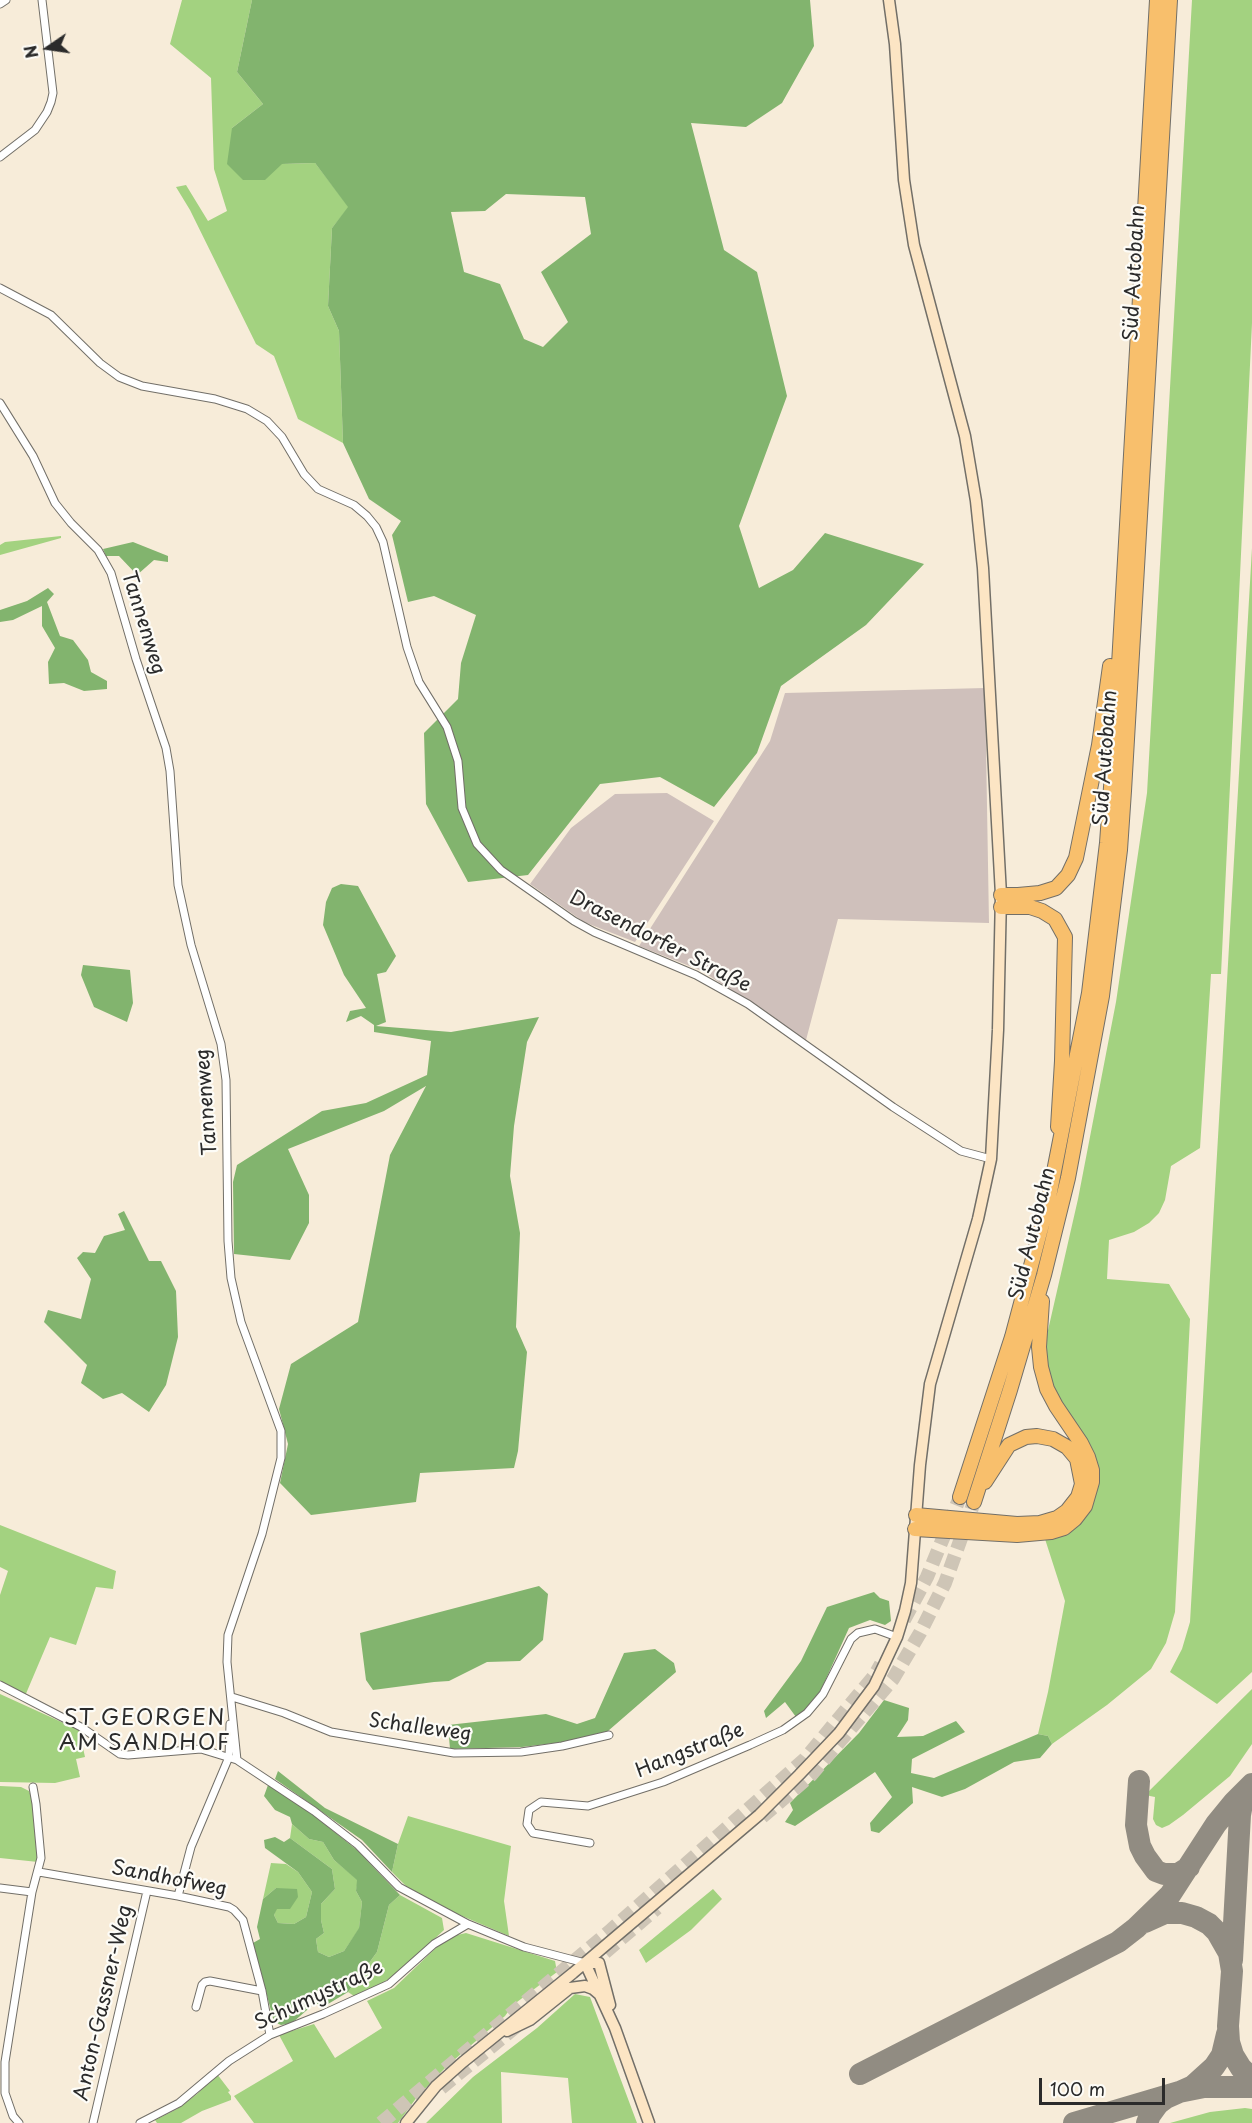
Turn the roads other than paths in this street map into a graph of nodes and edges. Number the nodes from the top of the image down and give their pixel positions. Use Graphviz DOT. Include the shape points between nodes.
graph roads {
  1 [pos="6,0"];
  2 [pos="42,0"];
  3 [pos="889,0"];
  4 [pos="1157,0"];
  5 [pos="1170,0"];
  6 [pos="0,4"];
  7 [pos="0,157"];
  8 [pos="0,288"];
  9 [pos="0,403"];
  10 [pos="1121,617"];
  11 [pos="1001,901"];
  12 [pos="991,1158"];
  13 [pos="1058,1158"];
  14 [pos="1044,1275"];
  15 [pos="960,1497"];
  16 [pos="916,1522"];
  17 [pos="897,1637"];
  18 [pos="0,1685"];
  19 [pos="232,1698"];
  20 [pos="609,1735"];
  21 [pos="229,1757"];
  22 [pos="237,1760"];
  23 [pos="33,1787"];
  24 [pos="590,1843"];
  25 [pos="39,1872"];
  26 [pos="0,1888"];
  27 [pos="147,1891"];
  28 [pos="32,1892"];
  29 [pos="178,1896"];
  30 [pos="468,1924"];
  31 [pos="585,1963"];
  32 [pos="262,1991"];
  33 [pos="600,1995"];
  34 [pos="196,2007"];
  35 [pos="615,2028"];
  36 [pos="270,2035"];
  37 [pos="495,2036"];
  38 [pos="19,2123"];
  39 [pos="93,2123"];
  40 [pos="140,2123"];
  41 [pos="406,2123"];
  42 [pos="649,2123"];
  1 -- 6 [label="street"];
  2 -- 7 [label="street" via="51,102 34,130"];
  3 -- 11 [label="main road" via="904,180 914,245 965,436 976,501"];
  4 -- 10 [label="highway, Süd Autobahn"];
  5 -- 14 [label="highway, Süd Autobahn" via="1120,850 1090,1067"];
  8 -- 12 [label="street, Drasendorfer Straße" via="51,315 119,377 142,386 226,402 267,421 318,489 354,505 371,521 383,542 419,682 447,728 458,761 462,808 477,844 501,870 594,932 696,975 747,1004 961,1151"];
  9 -- 19 [label="street, Tannenweg" via="22,436 55,503 98,550 111,573 166,748 178,885 191,945 221,1044 226,1080 231,1278 240,1322 281,1431 281,1458 262,1534 228,1635"];
  10 -- 11 [label="highway" via="1076,858 1056,888"];
  10 -- 13 [label="highway, Süd Autobahn" via="1100,904 1089,993"];
  11 -- 12 [label="main road"];
  11 -- 13 [label="highway" via="1042,911 1055,919 1065,937"];
  12 -- 16 [label="main road" via="978,1219 930,1384"];
  13 -- 15 [label="highway, Süd Autobahn" via="1012,1337"];
  14 -- 16 [label="highway" via="1041,1367 1056,1407 1088,1457 1092,1482 1085,1506 1064,1528 1051,1532 1017,1534"];
  14 -- 16 [label="highway, Süd Autobahn" via="974,1502 1009,1445 1026,1437 1053,1438 1067,1447 1077,1459 1082,1484 1078,1497 1057,1518 1040,1523"];
  16 -- 17 [label="main road" via="911,1583"];
  17 -- 24 [label="street, Hangstraße" via="874,1629 858,1633 851,1639 823,1694 807,1713 759,1742 663,1782 588,1806 541,1802 528,1810 527,1824 533,1833"];
  17 -- 31 [label="main road" via="874,1686 799,1775 759,1815"];
  18 -- 21 [label="street" via="81,1727 120,1754 201,1749"];
  19 -- 20 [label="street, Schalleweg" via="331,1731 454,1753 521,1752"];
  19 -- 21 [label="street"];
  19 -- 22 [label="street, Tannenweg"];
  21 -- 22 [label="street"];
  21 -- 29 [label="street" via="191,1847"];
  22 -- 30 [label="street" via="358,1845 399,1887"];
  23 -- 25 [label="street"];
  25 -- 27 [label="street, Sandhofweg"];
  25 -- 28 [label="street"];
  26 -- 28 [label="street"];
  27 -- 29 [label="street, Sandhofweg"];
  27 -- 39 [label="street, Anton-Gassner-Weg"];
  28 -- 38 [label="street" via="5,2062 5,2093"];
  29 -- 32 [label="street, Sandhofweg" via="229,1907 243,1920"];
  30 -- 31 [label="street" via="524,1947"];
  30 -- 36 [label="street, Schumystraße" via="434,1944 389,1984"];
  31 -- 33 [label="main road"];
  31 -- 35 [label="main road" via="599,1963"];
  31 -- 37 [label="main road"];
  32 -- 34 [label="street" via="210,1980 202,1984"];
  32 -- 36 [label="street, Sandhofweg"];
  33 -- 35 [label="main road"];
  33 -- 37 [label="main road" via="585,1986 570,1988 530,2020"];
  35 -- 42 [label="main road"];
  36 -- 40 [label="street, Schumystraße" via="229,2061 180,2103"];
  37 -- 41 [label="main road" via="436,2086"];
}
